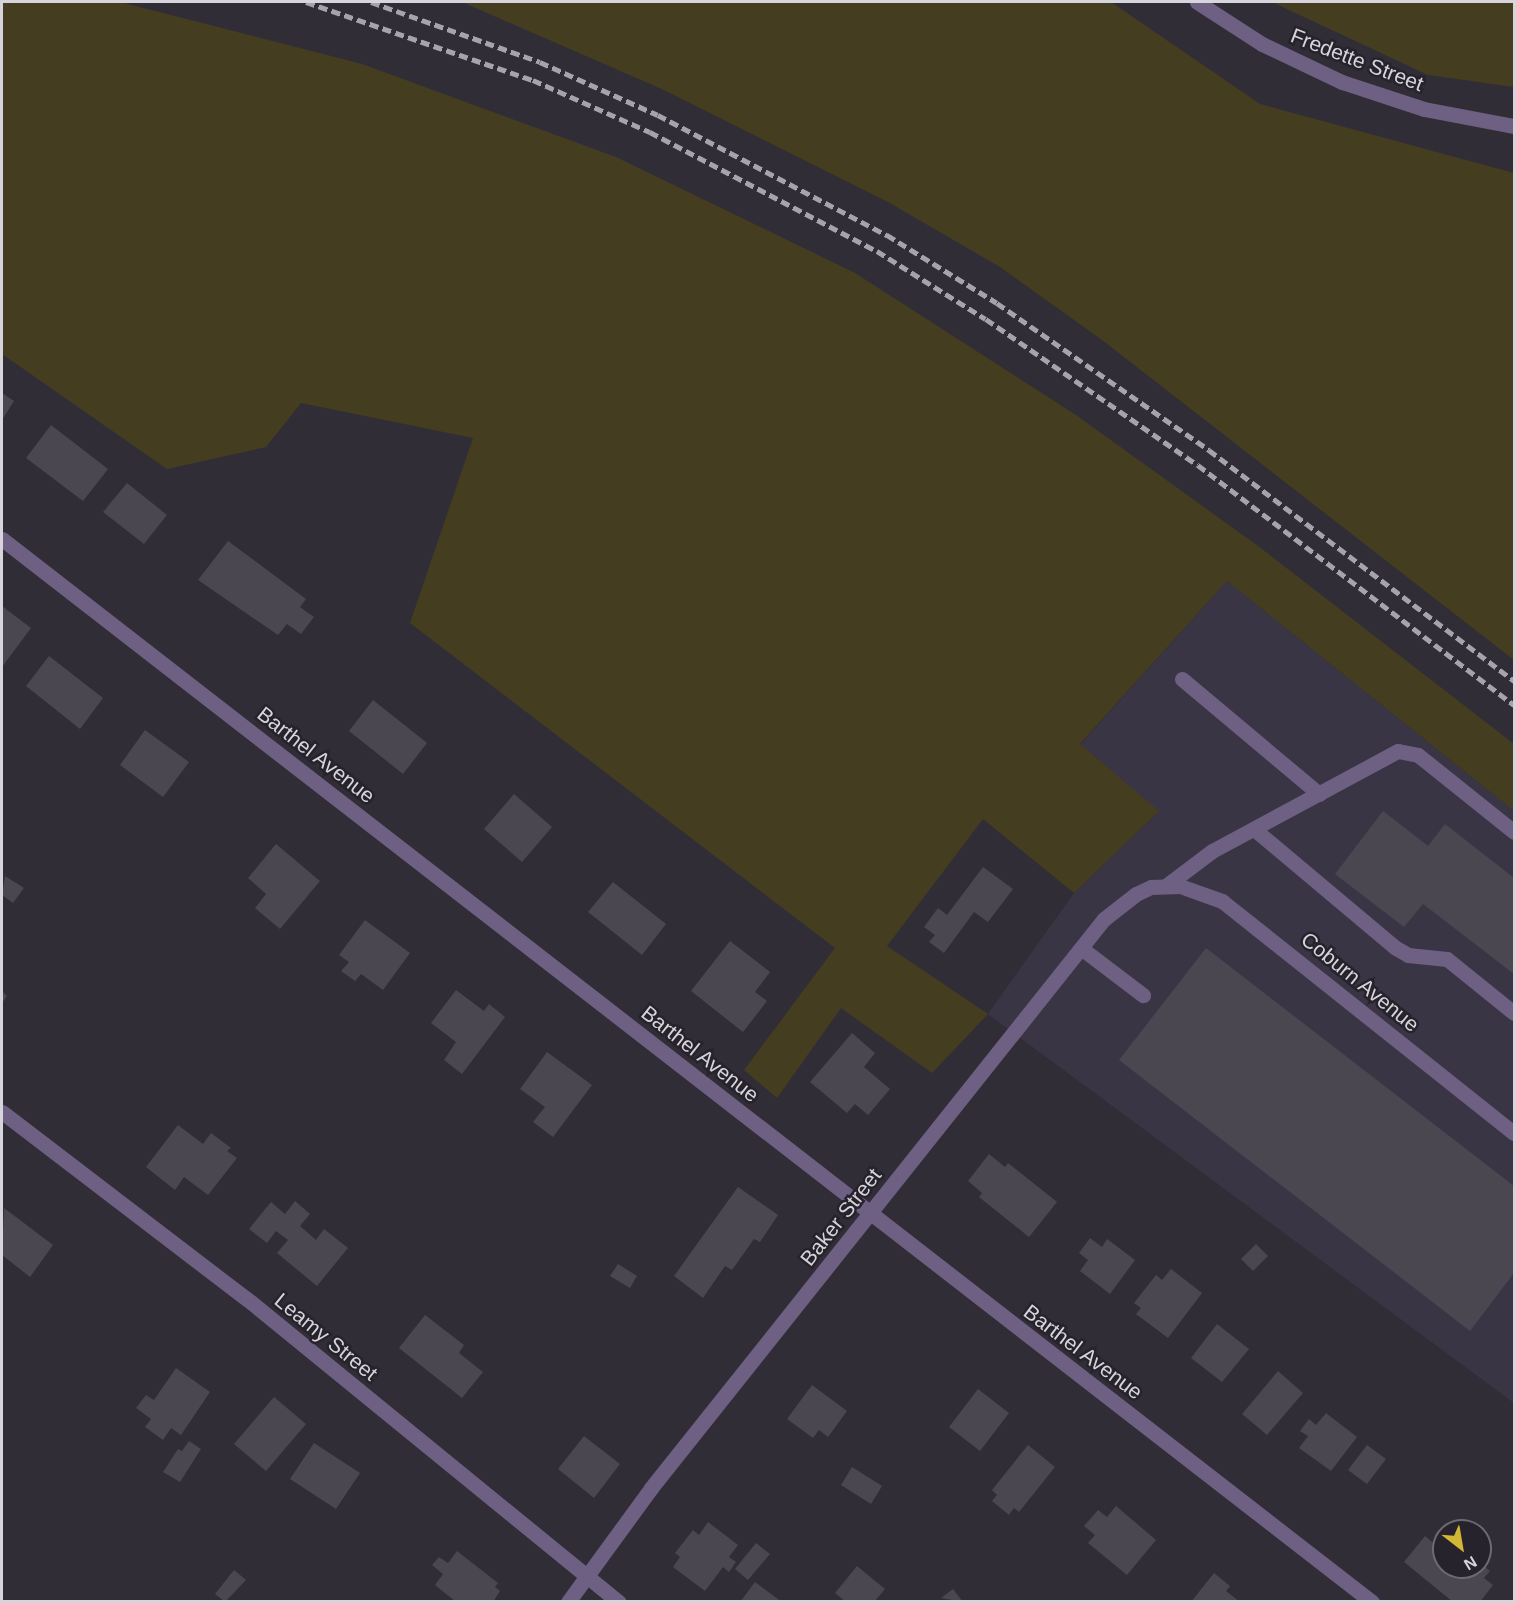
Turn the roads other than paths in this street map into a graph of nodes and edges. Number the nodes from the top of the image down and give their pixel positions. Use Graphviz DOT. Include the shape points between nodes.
graph roads {
  1 [pos="1197,2"];
  2 [pos="1515,126"];
  3 [pos="2,539"];
  4 [pos="1182,679"];
  5 [pos="1319,794"];
  6 [pos="1254,828"];
  7 [pos="1515,832"];
  8 [pos="1167,885"];
  9 [pos="1081,948"];
  10 [pos="1143,995"];
  11 [pos="1515,1013"];
  12 [pos="2,1112"];
  13 [pos="1515,1133"];
  14 [pos="869,1215"];
  15 [pos="587,1575"];
  16 [pos="568,1602"];
  17 [pos="619,1602"];
  18 [pos="1372,1602"];
  1 -- 2 [label="street, Fredette Street" via="1262,44 1342,82 1424,109"];
  3 -- 14 [label="street, Barthel Avenue" via="515,934"];
  4 -- 5 [label="street"];
  5 -- 6 [label="street"];
  5 -- 7 [label="street" via="1398,751 1410,752"];
  6 -- 8 [label="street" via="1212,851"];
  6 -- 11 [label="street" via="1396,948 1408,955 1447,959"];
  8 -- 9 [label="street, Baker Street" via="1151,887 1122,902"];
  8 -- 13 [label="street, Coburn Avenue" via="1205,893 1255,924"];
  9 -- 10 [label="street"];
  9 -- 14 [label="street, Baker Street"];
  12 -- 15 [label="street, Leamy Street" via="247,1299"];
  14 -- 15 [label="street, Baker Street" via="651,1488"];
  14 -- 18 [label="street, Barthel Avenue"];
  15 -- 16 [label="street, Baker Street"];
  15 -- 17 [label="street, Leamy Street"];
}
